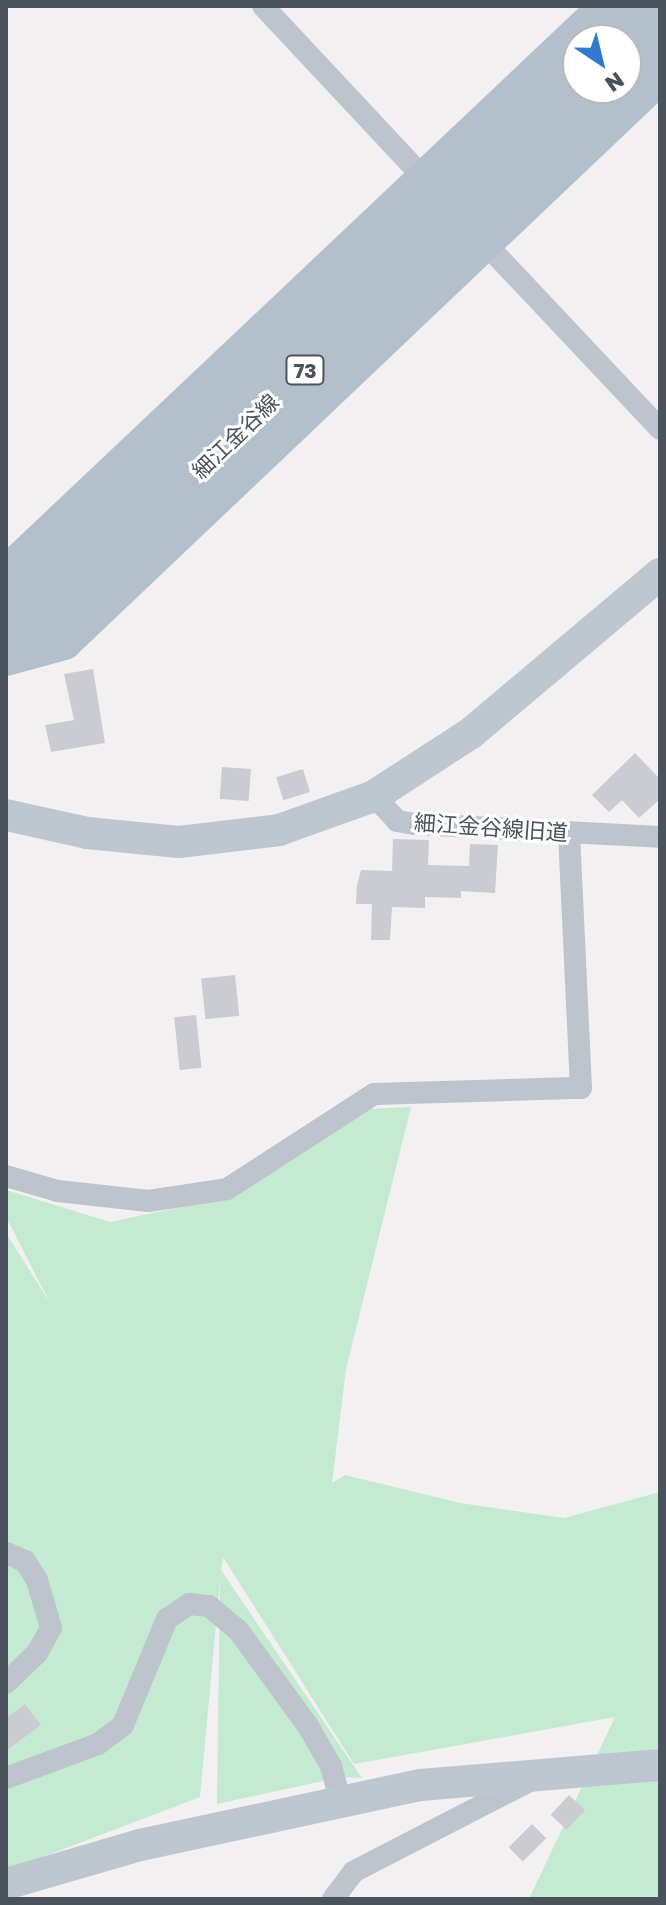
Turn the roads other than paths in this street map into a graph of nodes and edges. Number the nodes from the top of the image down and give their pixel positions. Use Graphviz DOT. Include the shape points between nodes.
graph roads {
  1 [pos="263,6"];
  2 [pos="607,6"];
  3 [pos="647,6"];
  4 [pos="628,24"];
  5 [pos="660,38"];
  6 [pos="642,54"];
  7 [pos="660,76"];
  8 [pos="562,87"];
  9 [pos="589,104"];
  10 [pos="426,180"];
  11 [pos="483,241"];
  12 [pos="660,429"];
  13 [pos="6,574"];
  14 [pos="660,574"];
  15 [pos="6,611"];
  16 [pos="6,656"];
  17 [pos="374,796"];
  18 [pos="6,815"];
  19 [pos="569,832"];
  20 [pos="660,837"];
  21 [pos="6,1176"];
  22 [pos="6,1553"];
  23 [pos="6,1683"];
  24 [pos="660,1765"];
  25 [pos="541,1774"];
  26 [pos="6,1778"];
  27 [pos="341,1803"];
  28 [pos="6,1884"];
  29 [pos="333,1899"];
  1 -- 10 [label="street"];
  2 -- 10 [label="main road"];
  3 -- 4 [label="main road"];
  5 -- 6 [label="main road"];
  7 -- 11 [label="main road"];
  8 -- 15 [label="main road, 細江金谷線 / 73"];
  9 -- 16 [label="main road, 細江金谷線 / 73"];
  10 -- 13 [label="main road"];
  11 -- 12 [label="street"];
  11 -- 16 [label="main road" via="64,642"];
  14 -- 17 [label="street" via="471,733"];
  17 -- 18 [label="street" via="279,830 179,842 87,833"];
  17 -- 19 [label="street, 細江金谷線旧道" via="397,821"];
  19 -- 20 [label="street, 細江金谷線旧道"];
  19 -- 21 [label="street" via="581,1088 374,1094 227,1189 214,1191 148,1201 58,1191"];
  22 -- 23 [label="street" via="25,1561 37,1580 51,1628 37,1653"];
  24 -- 25 [label="street"];
  25 -- 27 [label="street" via="468,1778"];
  25 -- 29 [label="street" via="353,1872"];
  26 -- 27 [label="street" via="98,1744 123,1725 167,1619 189,1604 226,1616 238,1630 308,1726 331,1766"];
  27 -- 28 [label="street" via="140,1845"];
}
